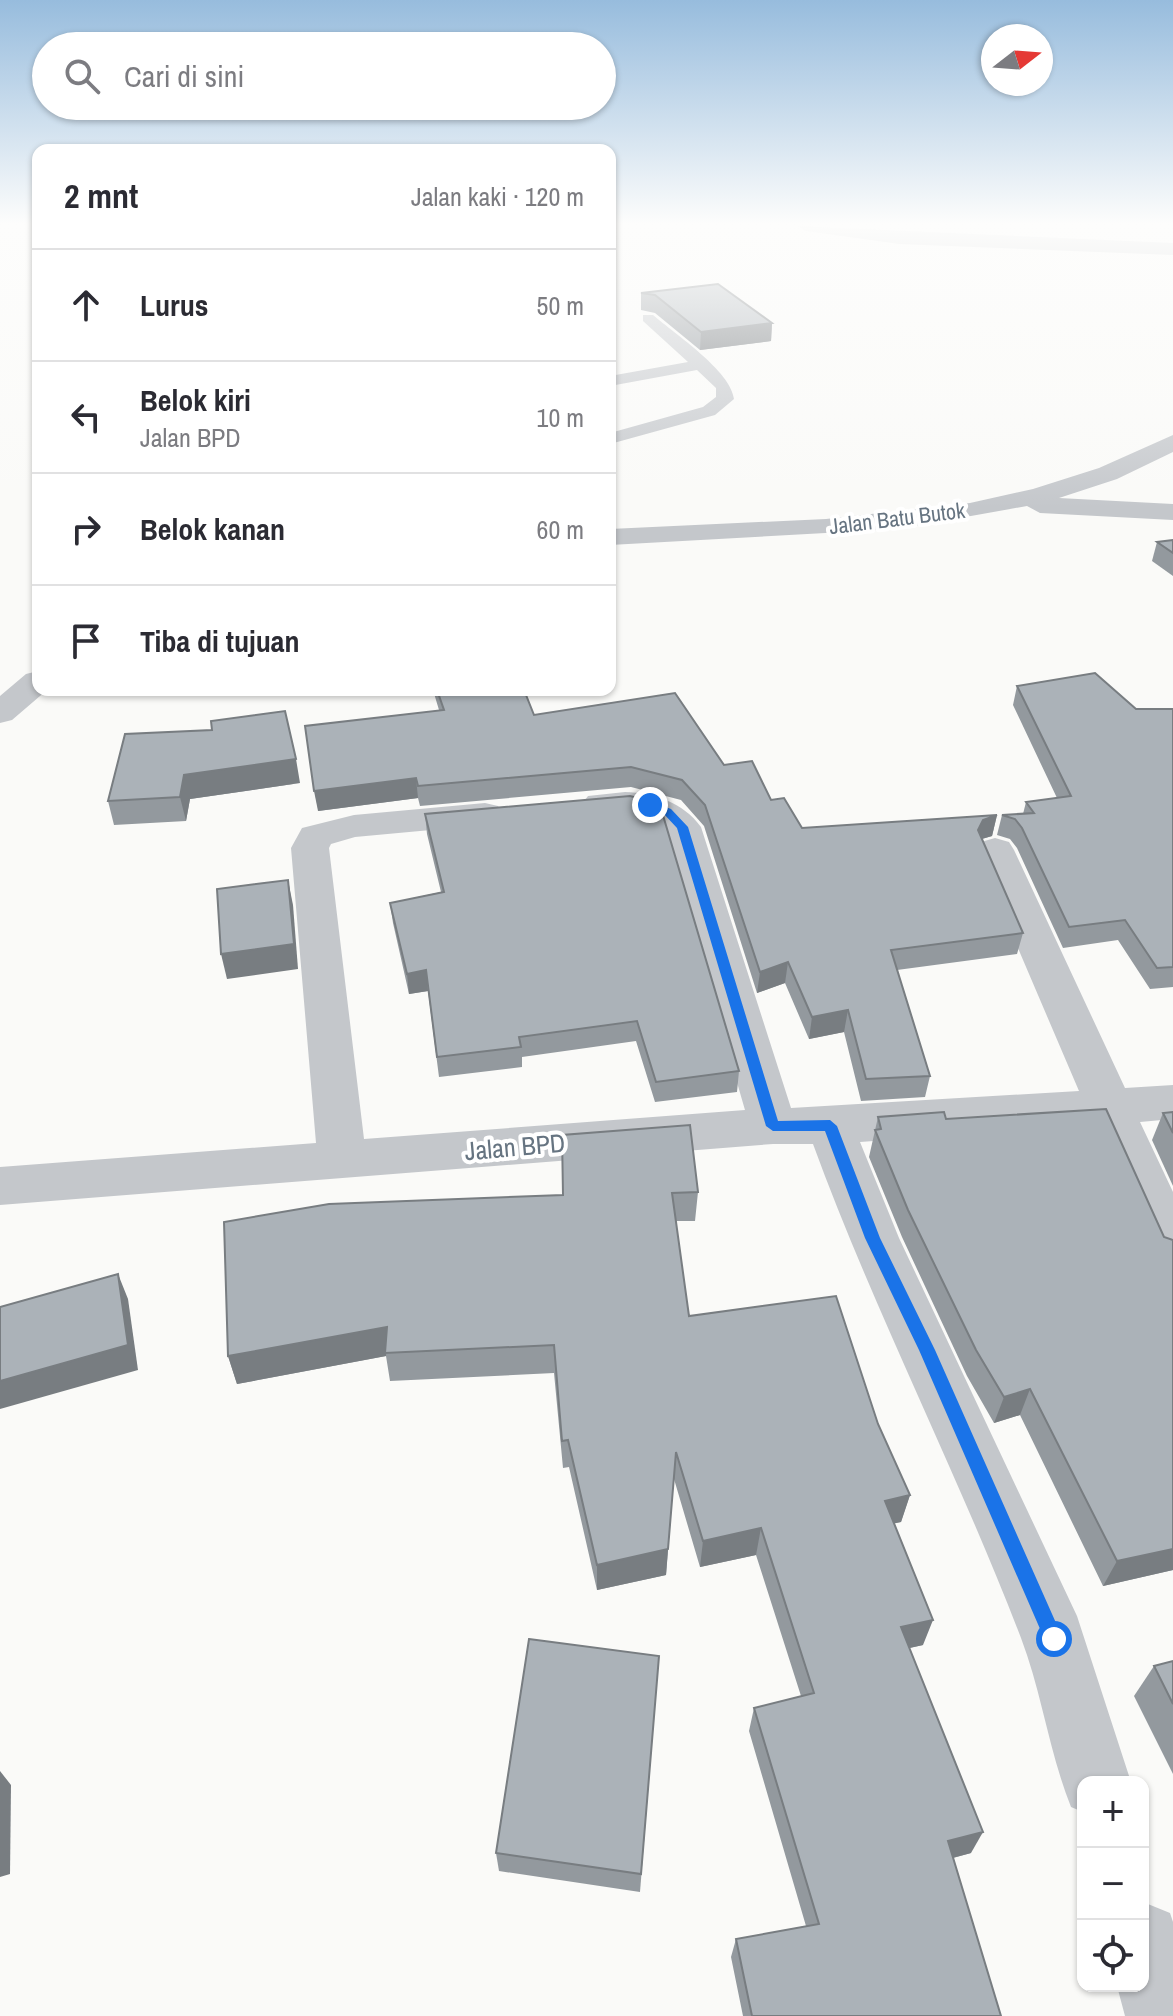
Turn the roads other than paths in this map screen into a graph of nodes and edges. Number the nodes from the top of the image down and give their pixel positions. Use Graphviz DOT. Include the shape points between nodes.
graph roads {
  1 [pos="650,320"];
  2 [pos="701,364"];
  3 [pos="616,380"];
  4 [pos="616,437"];
  5 [pos="1173,443"];
  6 [pos="1007,503"];
  7 [pos="1173,512"];
  8 [pos="616,537"];
  9 [pos="32,686"];
  10 [pos="0,713"];
  11 [pos="569,807"];
  12 [pos="523,811"];
  13 [pos="995,850"];
  14 [pos="1173,1102"];
  15 [pos="1108,1104"];
  16 [pos="773,1126"];
  17 [pos="830,1126"];
  18 [pos="342,1162"];
  19 [pos="0,1186"];
  20 [pos="1173,1248"];
  21 [pos="1094,1776"];
  22 [pos="1149,1962"];
  23 [pos="1164,2016"];
  1 -- 2 [label="lane"];
  2 -- 3 [label="lane"];
  2 -- 4 [label="lane" via="727,394 717,407"];
  5 -- 6 [label="street, Jalan Batu Butok" via="1084,481"];
  6 -- 7 [label="street"];
  6 -- 8 [label="street, Jalan Batu Butok" via="809,528"];
  9 -- 10 [label="street"];
  11 -- 16 [label="street" via="631,801 667,811 682,827"];
  12 -- 18 [label="street" via="354,826 316,836 310,848"];
  13 -- 15 [label="street"];
  14 -- 15 [label="street, Jalan BPD"];
  15 -- 17 [label="street, Jalan BPD"];
  15 -- 20 [label="street"];
  16 -- 17 [label="street, Jalan BPD"];
  16 -- 18 [label="street, Jalan BPD"];
  17 -- 21 [label="street" via="873,1238 1054,1639"];
  18 -- 19 [label="street, Jalan BPD"];
  22 -- 23 [label="street"];
}
